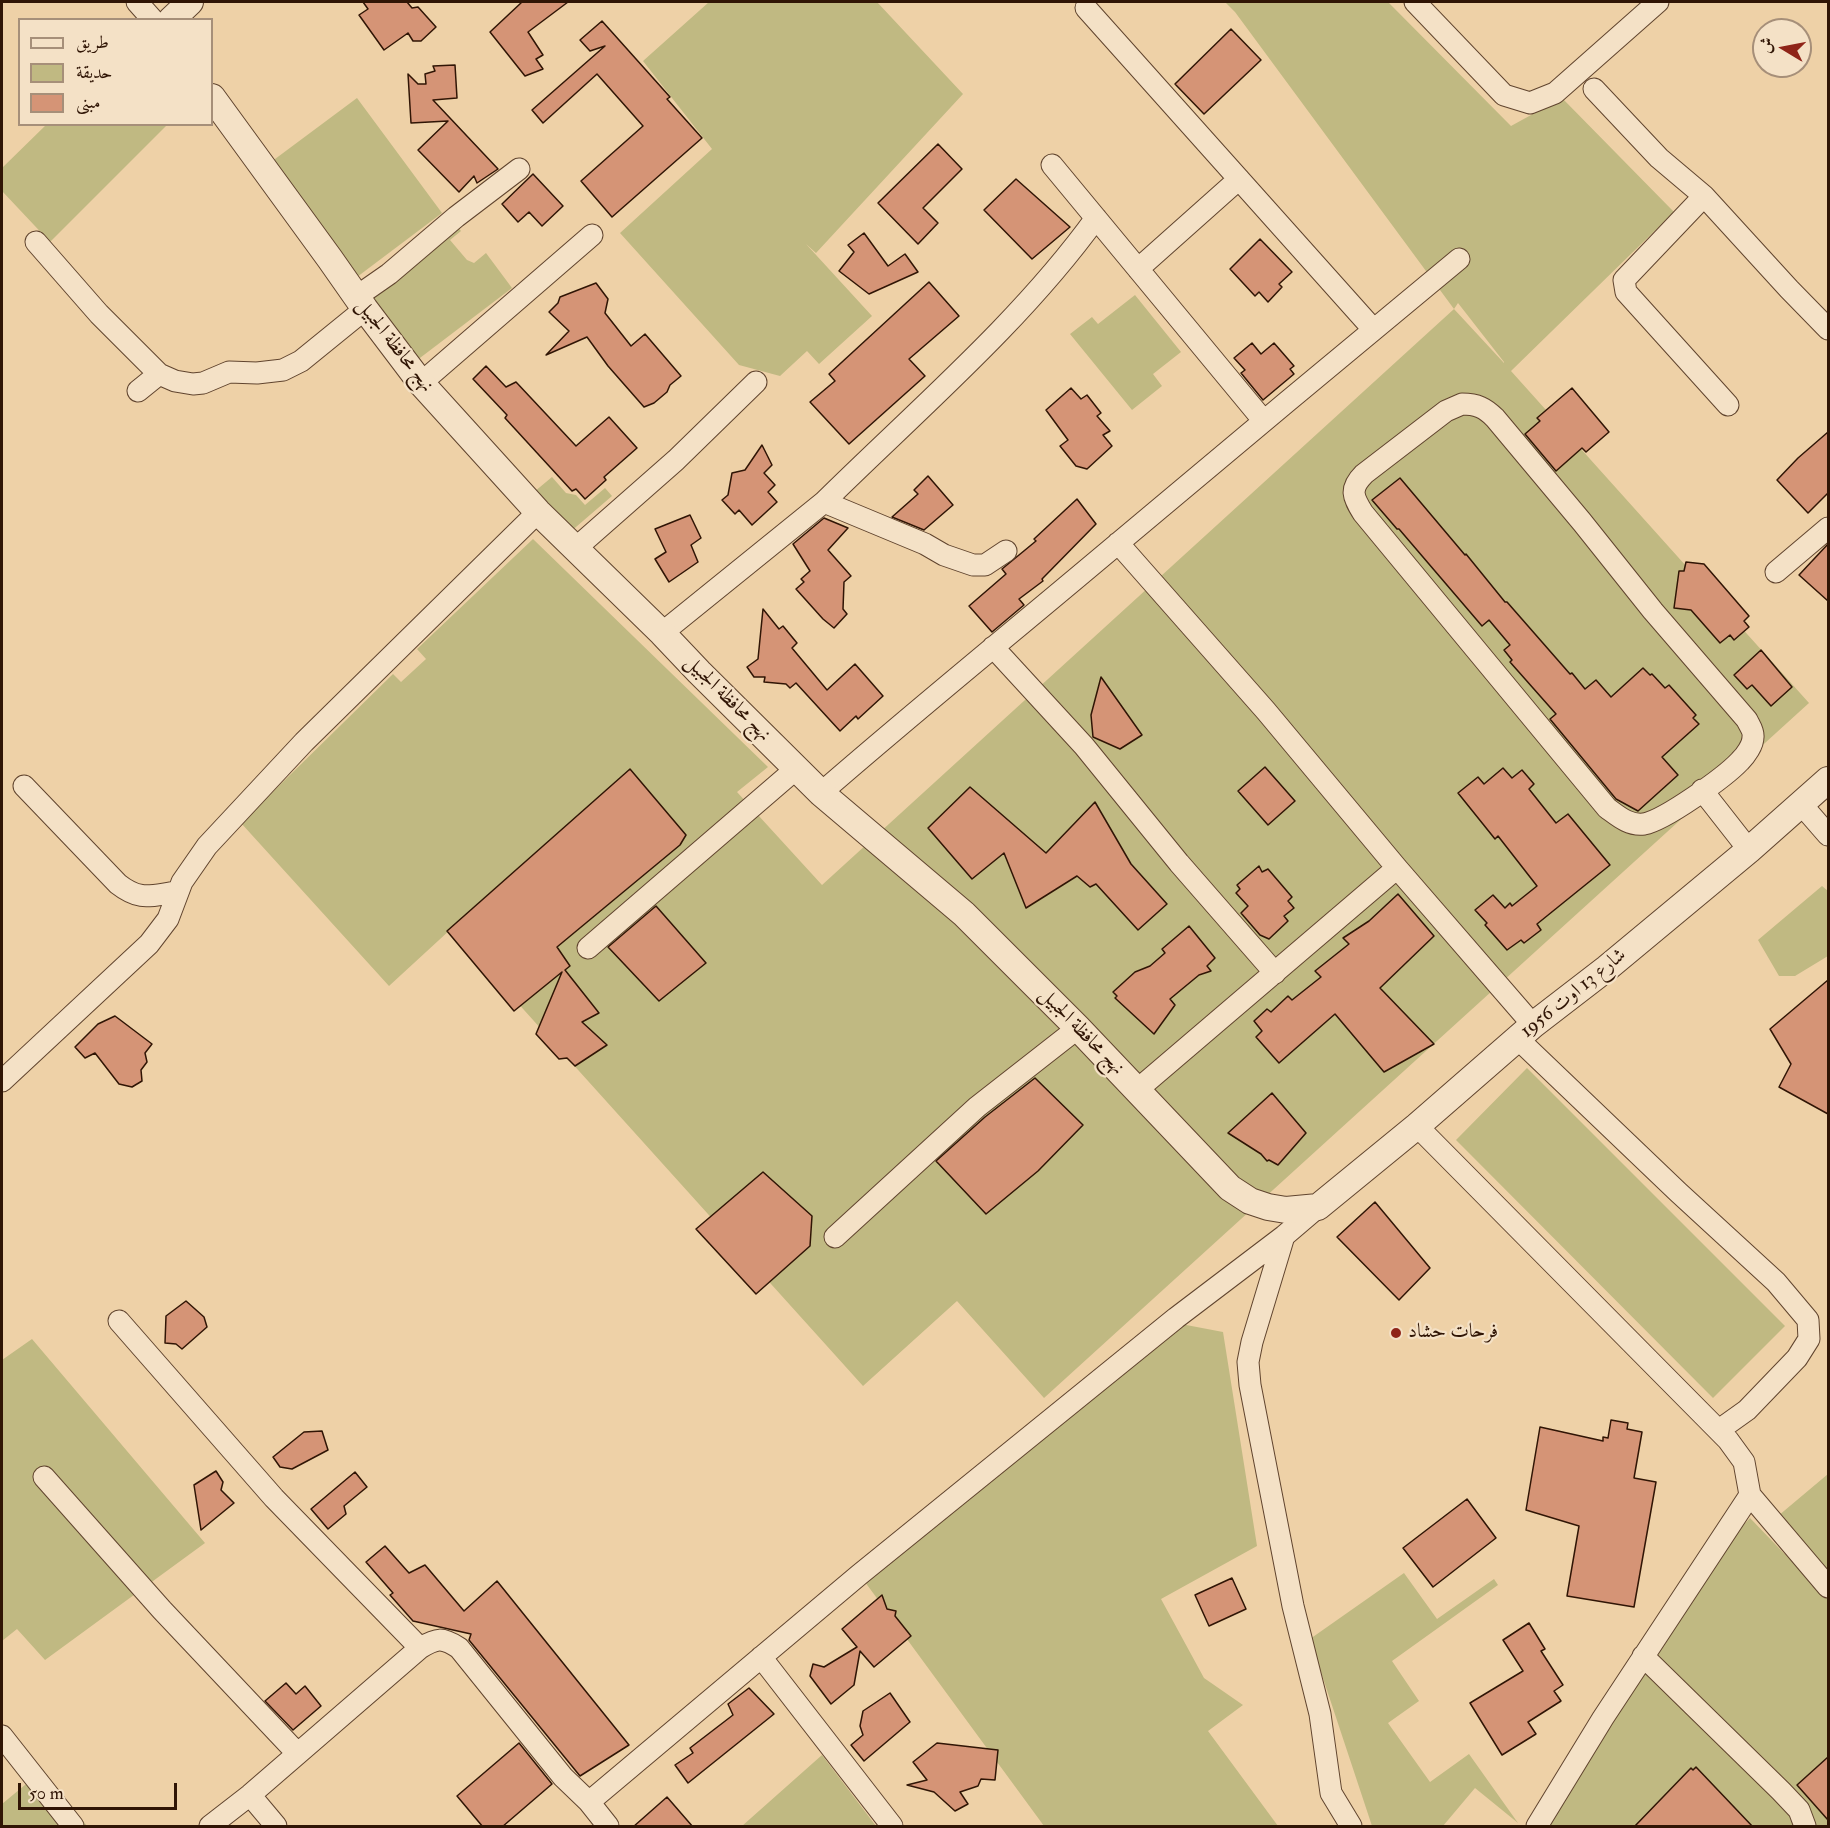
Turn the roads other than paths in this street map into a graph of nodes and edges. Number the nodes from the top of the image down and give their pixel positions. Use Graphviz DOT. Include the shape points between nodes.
graph roads {
  1 [pos="137,2"];
  2 [pos="190,2"];
  3 [pos="1415,2"];
  4 [pos="1658,2"];
  5 [pos="1086,8"];
  6 [pos="151,18"];
  7 [pos="173,18"];
  8 [pos="1594,89"];
  9 [pos="213,98"];
  10 [pos="1052,165"];
  11 [pos="519,169"];
  12 [pos="1239,179"];
  13 [pos="1704,196"];
  14 [pos="1096,218"];
  15 [pos="592,235"];
  16 [pos="36,242"];
  17 [pos="1460,259"];
  18 [pos="1138,269"];
  19 [pos="361,303"];
  20 [pos="1828,329"];
  21 [pos="1373,330"];
  22 [pos="159,374"];
  23 [pos="756,382"];
  24 [pos="421,383"];
  25 [pos="138,391"];
  26 [pos="1728,405"];
  27 [pos="1263,420"];
  28 [pos="824,502"];
  29 [pos="538,512"];
  30 [pos="1828,528"];
  31 [pos="1118,543"];
  32 [pos="576,548"];
  33 [pos="1006,551"];
  34 [pos="1776,572"];
  35 [pos="662,633"];
  36 [pos="993,647"];
  37 [pos="797,768"];
  38 [pos="1828,780"];
  39 [pos="24,786"];
  40 [pos="1702,790"];
  41 [pos="821,793"];
  42 [pos="1801,804"];
  43 [pos="1828,835"];
  44 [pos="1749,850"];
  45 [pos="1397,868"];
  46 [pos="178,892"];
  47 [pos="588,948"];
  48 [pos="1275,973"];
  49 [pos="1078,1028"];
  50 [pos="1525,1032"];
  51 [pos="2,1081"];
  52 [pos="1137,1090"];
  53 [pos="1417,1126"];
  54 [pos="1318,1207"];
  55 [pos="1284,1236"];
  56 [pos="835,1237"];
  57 [pos="119,1321"];
  58 [pos="1719,1430"];
  59 [pos="44,1478"];
  60 [pos="1750,1495"];
  61 [pos="1828,1587"];
  62 [pos="420,1648"];
  63 [pos="1643,1656"];
  64 [pos="761,1657"];
  65 [pos="2,1736"];
  66 [pos="297,1753"];
  67 [pos="250,1795"];
  68 [pos="589,1802"];
  69 [pos="1806,1826"];
  70 [pos="73,1827"];
  71 [pos="210,1827"];
  72 [pos="276,1827"];
  73 [pos="608,1827"];
  74 [pos="892,1827"];
  75 [pos="1351,1827"];
  76 [pos="1537,1827"];
  1 -- 6 [label="street"];
  2 -- 7 [label="street"];
  3 -- 4 [label="street" via="1503,95 1530,103 1555,93"];
  5 -- 12 [label="street"];
  8 -- 13 [label="street" via="1659,158"];
  9 -- 19 [label="street, نهج محافظة الجبيل"];
  10 -- 14 [label="street"];
  11 -- 19 [label="street" via="456,217"];
  12 -- 18 [label="street"];
  12 -- 21 [label="street"];
  13 -- 20 [label="street"];
  13 -- 26 [label="street" via="1624,280 1626,292"];
  14 -- 18 [label="street"];
  14 -- 28 [label="street" via="1053,274 991,339"];
  15 -- 24 [label="street"];
  16 -- 22 [label="street"];
  17 -- 21 [label="street"];
  18 -- 27 [label="street"];
  19 -- 22 [label="street" via="301,361 283,370 229,372 193,384"];
  19 -- 24 [label="street, نهج محافظة الجبيل"];
  21 -- 27 [label="street"];
  22 -- 25 [label="street"];
  23 -- 32 [label="street" via="676,460"];
  24 -- 29 [label="street, نهج محافظة الجبيل"];
  27 -- 31 [label="street"];
  28 -- 33 [label="street" via="973,565 985,565"];
  28 -- 35 [label="street"];
  29 -- 32 [label="street, نهج محافظة الجبيل"];
  29 -- 46 [label="street" via="296,751 207,846"];
  30 -- 34 [label="street"];
  31 -- 36 [label="street"];
  31 -- 45 [label="street"];
  32 -- 35 [label="street, نهج محافظة الجبيل"];
  35 -- 37 [label="street, نهج محافظة الجبيل"];
  36 -- 41 [label="street"];
  36 -- 48 [label="street" via="1084,746"];
  37 -- 41 [label="street, نهج محافظة الجبيل"];
  37 -- 47 [label="street"];
  38 -- 42 [label="street, شارع 13 اوت 1956"];
  39 -- 46 [label="street" via="133,895"];
  40 -- 40 [label="street" via="1664,816 1643,824 1625,822 1607,808 1363,513 1355,501 1355,482 1454,406 1478,405 1486,410 1752,728 1750,747 1740,761"];
  40 -- 44 [label="street"];
  41 -- 49 [label="street, نهج محافظة الجبيل" via="964,914"];
  42 -- 43 [label="street"];
  42 -- 44 [label="street, شارع 13 اوت 1956"];
  44 -- 50 [label="street, شارع 13 اوت 1956"];
  45 -- 48 [label="street"];
  45 -- 50 [label="street"];
  46 -- 51 [label="street" via="168,919 149,944"];
  48 -- 52 [label="street"];
  49 -- 52 [label="street, نهج محافظة الجبيل"];
  49 -- 56 [label="street" via="977,1107"];
  50 -- 53 [label="street, شارع 13 اوت 1956"];
  50 -- 58 [label="street" via="1670,1184 1776,1282 1808,1320 1809,1339 1797,1358 1747,1410"];
  52 -- 54 [label="street, نهج محافظة الجبيل" via="1230,1188 1250,1201 1287,1210"];
  53 -- 54 [label="street, شارع 13 اوت 1956"];
  53 -- 58 [label="street"];
  54 -- 55 [label="street"];
  55 -- 64 [label="street" via="1176,1318"];
  55 -- 75 [label="street" via="1252,1342 1248,1362 1250,1385 1293,1606 1320,1714 1330,1793"];
  57 -- 62 [label="street" via="274,1498"];
  58 -- 60 [label="street" via="1744,1462"];
  59 -- 66 [label="street"];
  60 -- 61 [label="street"];
  60 -- 63 [label="street"];
  62 -- 66 [label="street"];
  62 -- 68 [label="street" via="439,1639 459,1648 563,1777"];
  63 -- 69 [label="street" via="1781,1791 1799,1810"];
  63 -- 76 [label="street"];
  64 -- 68 [label="street"];
  64 -- 74 [label="street"];
  65 -- 70 [label="street"];
  66 -- 67 [label="street"];
  67 -- 71 [label="street"];
  67 -- 72 [label="street"];
  68 -- 73 [label="street"];
}
